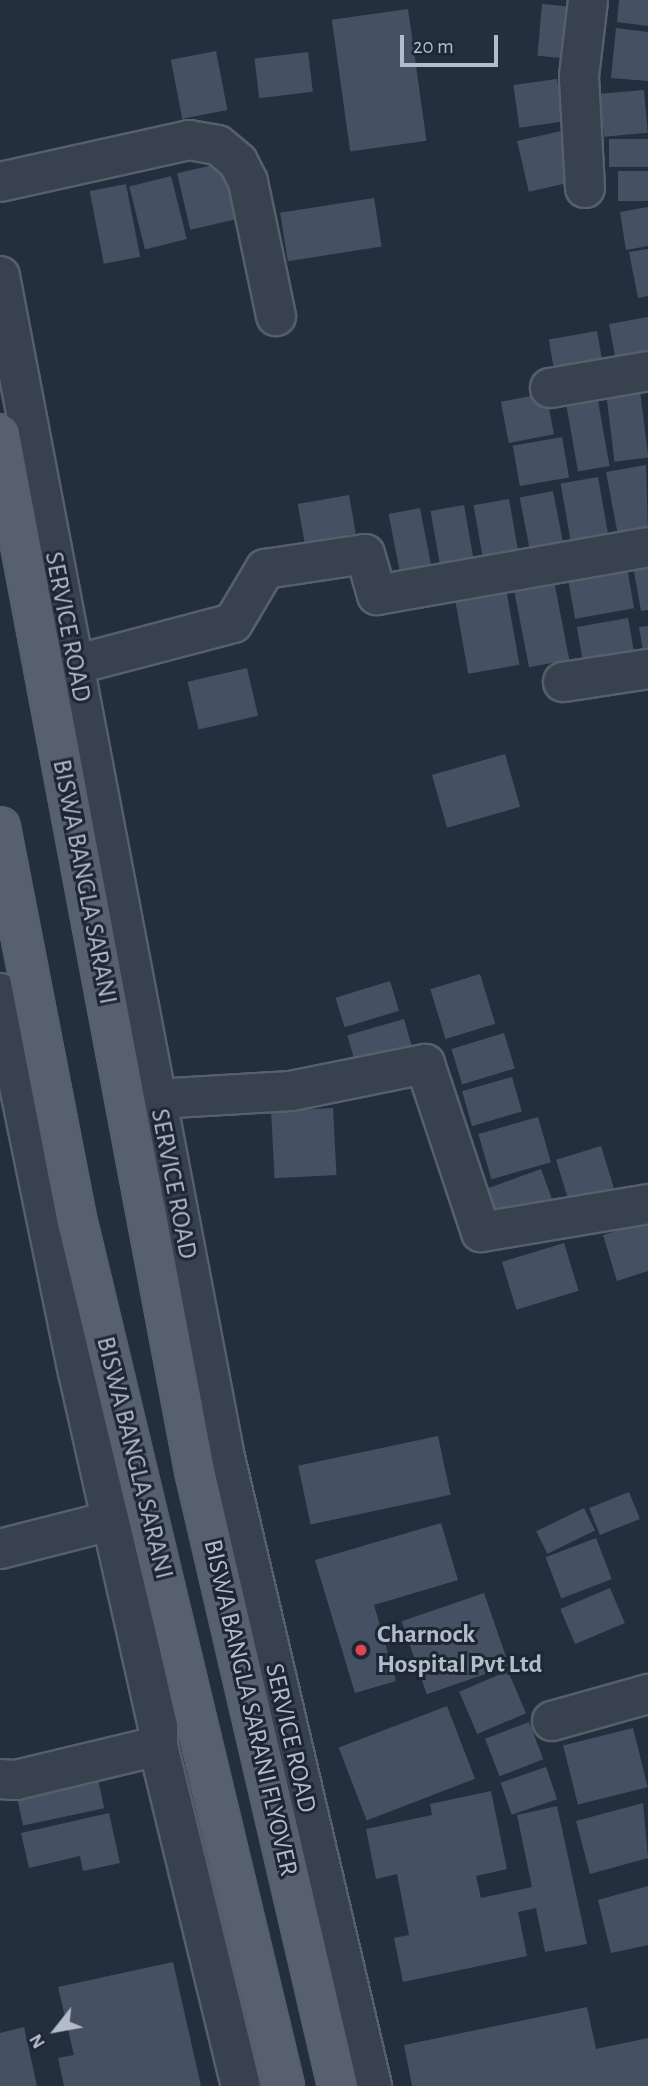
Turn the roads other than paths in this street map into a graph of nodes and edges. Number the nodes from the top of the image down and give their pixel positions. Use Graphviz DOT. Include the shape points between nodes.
graph roads {
  1 [pos="588,0"];
  2 [pos="0,182"];
  3 [pos="585,188"];
  4 [pos="0,276"];
  5 [pos="276,316"];
  6 [pos="648,372"];
  7 [pos="550,388"];
  8 [pos="0,434"];
  9 [pos="648,547"];
  10 [pos="74,665"];
  11 [pos="648,669"];
  12 [pos="564,682"];
  13 [pos="0,827"];
  14 [pos="0,993"];
  15 [pos="6,1054"];
  16 [pos="156,1099"];
  17 [pos="648,1204"];
  18 [pos="184,1327"];
  19 [pos="110,1521"];
  20 [pos="0,1549"];
  21 [pos="648,1694"];
  22 [pos="552,1721"];
  23 [pos="158,1746"];
  24 [pos="0,1779"];
  25 [pos="241,2086"];
  26 [pos="284,2086"];
  27 [pos="338,2086"];
  28 [pos="372,2086"];
  1 -- 3 [label="street" via="579,76"];
  2 -- 5 [label="street" via="177,142 218,145 238,162 248,182"];
  4 -- 10 [label="street, SERVICE ROAD"];
  6 -- 7 [label="street"];
  8 -- 18 [label="main road, BISWA BANGLA SARANI"];
  9 -- 10 [label="street" via="377,594 365,554 265,569 233,623"];
  10 -- 16 [label="street, SERVICE ROAD"];
  11 -- 12 [label="street"];
  13 -- 26 [label="main road, BISWA BANGLA SARANI" via="76,1218"];
  14 -- 15 [label="street"];
  15 -- 19 [label="street"];
  16 -- 17 [label="street" via="290,1091 425,1064 481,1232"];
  16 -- 18 [label="street, SERVICE ROAD"];
  18 -- 27 [label="main road, BISWA BANGLA SARANI FLYOVER" via="195,1471"];
  18 -- 28 [label="street, SERVICE ROAD" via="227,1466"];
  19 -- 20 [label="street"];
  19 -- 23 [label="street" via="158,1726"];
  21 -- 22 [label="street"];
  23 -- 24 [label="street" via="16,1780"];
  23 -- 25 [label="street"];
}
